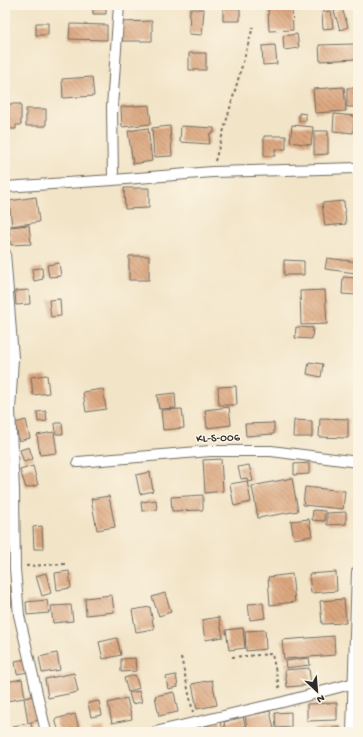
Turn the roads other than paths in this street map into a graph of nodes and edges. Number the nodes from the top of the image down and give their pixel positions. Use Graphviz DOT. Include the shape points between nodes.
graph roads {
  1 [pos="119,5"];
  2 [pos="358,168"];
  3 [pos="113,180"];
  4 [pos="5,187"];
  5 [pos="5,253"];
  6 [pos="8,411"];
  7 [pos="78,462"];
  8 [pos="358,462"];
  9 [pos="11,568"];
  10 [pos="358,572"];
  11 [pos="357,618"];
  12 [pos="356,683"];
  13 [pos="46,732"];
  14 [pos="155,732"];
  15 [pos="353,732"];
  1 -- 3 [label="street" via="112,107"];
  2 -- 3 [label="street" via="212,172"];
  3 -- 4 [label="street"];
  5 -- 6 [label="street" via="13,358"];
  6 -- 9 [label="street" via="14,490"];
  7 -- 8 [label="street, KL-S-006" via="210,451 271,451"];
  9 -- 13 [label="street"];
  10 -- 11 [label="street"];
  11 -- 12 [label="street"];
  12 -- 14 [label="street"];
  12 -- 15 [label="street"];
}
